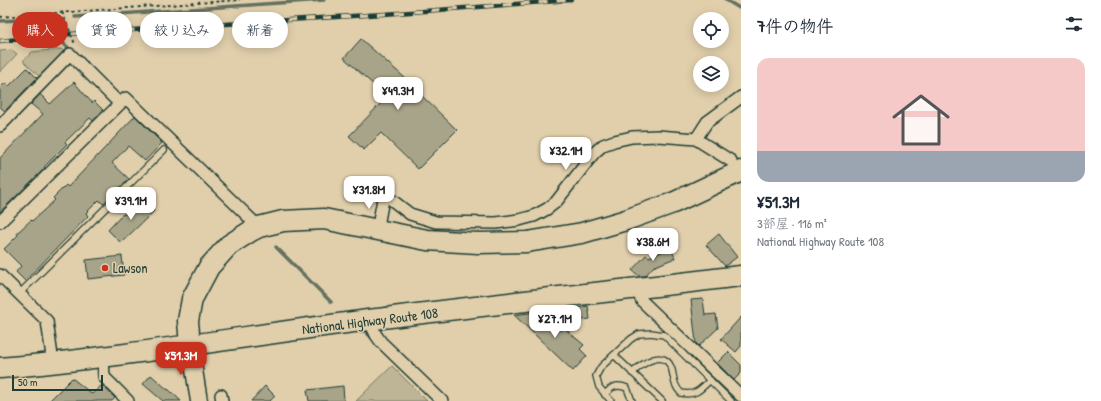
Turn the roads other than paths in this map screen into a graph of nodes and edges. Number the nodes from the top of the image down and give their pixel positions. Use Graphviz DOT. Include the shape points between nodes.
graph roads {
  1 [pos="741,97"];
  2 [pos="119,103"];
  3 [pos="0,126"];
  4 [pos="696,139"];
  5 [pos="164,150"];
  6 [pos="736,166"];
  7 [pos="0,222"];
  8 [pos="260,227"];
  9 [pos="377,231"];
  10 [pos="0,275"];
  11 [pos="741,276"];
  12 [pos="636,288"];
  13 [pos="19,294"];
  14 [pos="369,320"];
  15 [pos="190,345"];
  16 [pos="614,354"];
  17 [pos="103,357"];
  18 [pos="53,363"];
  19 [pos="0,368"];
  20 [pos="632,373"];
  21 [pos="710,380"];
  22 [pos="604,395"];
  23 [pos="656,395"];
  24 [pos="741,396"];
  25 [pos="728,400"];
  26 [pos="128,401"];
  27 [pos="200,401"];
  28 [pos="442,401"];
  29 [pos="611,401"];
  30 [pos="632,401"];
  31 [pos="651,401"];
  32 [pos="662,401"];
  1 -- 4 [label="street" via="707,122"];
  2 -- 3 [label="street" via="70,54"];
  2 -- 7 [label="street"];
  2 -- 8 [label="street" via="126,98"];
  4 -- 6 [label="street"];
  4 -- 9 [label="street" via="632,137 603,145 556,202 534,216 519,220 496,223 436,222 410,214 384,194"];
  5 -- 13 [label="lane"];
  6 -- 9 [label="highway" via="673,203 582,233 527,242 478,243 426,240"];
  8 -- 9 [label="highway" via="283,221 324,219"];
  8 -- 15 [label="highway" via="229,245 210,267 192,299 188,322"];
  10 -- 13 [label="street"];
  11 -- 12 [label="highway, National Highway Route 108"];
  12 -- 14 [label="highway, National Highway Route 108"];
  12 -- 24 [label="street" via="642,301"];
  13 -- 18 [label="street" via="47,322"];
  14 -- 15 [label="highway, National Highway Route 108"];
  14 -- 28 [label="street" via="381,342"];
  15 -- 17 [label="highway, National Highway Route 108"];
  15 -- 27 [label="street"];
  16 -- 20 [label="lane"];
  16 -- 21 [label="lane" via="639,334 664,335"];
  16 -- 22 [label="lane" via="596,376"];
  17 -- 18 [label="highway, National Highway Route 108"];
  17 -- 26 [label="street" via="104,377"];
  18 -- 19 [label="highway, National Highway Route 108"];
  20 -- 21 [label="lane" via="643,363 662,359 672,370 680,393 689,395"];
  20 -- 23 [label="lane"];
  21 -- 25 [label="lane"];
  22 -- 29 [label="lane"];
  22 -- 30 [label="lane" via="615,385 623,386 628,388"];
  23 -- 31 [label="lane"];
  23 -- 32 [label="lane"];
}
